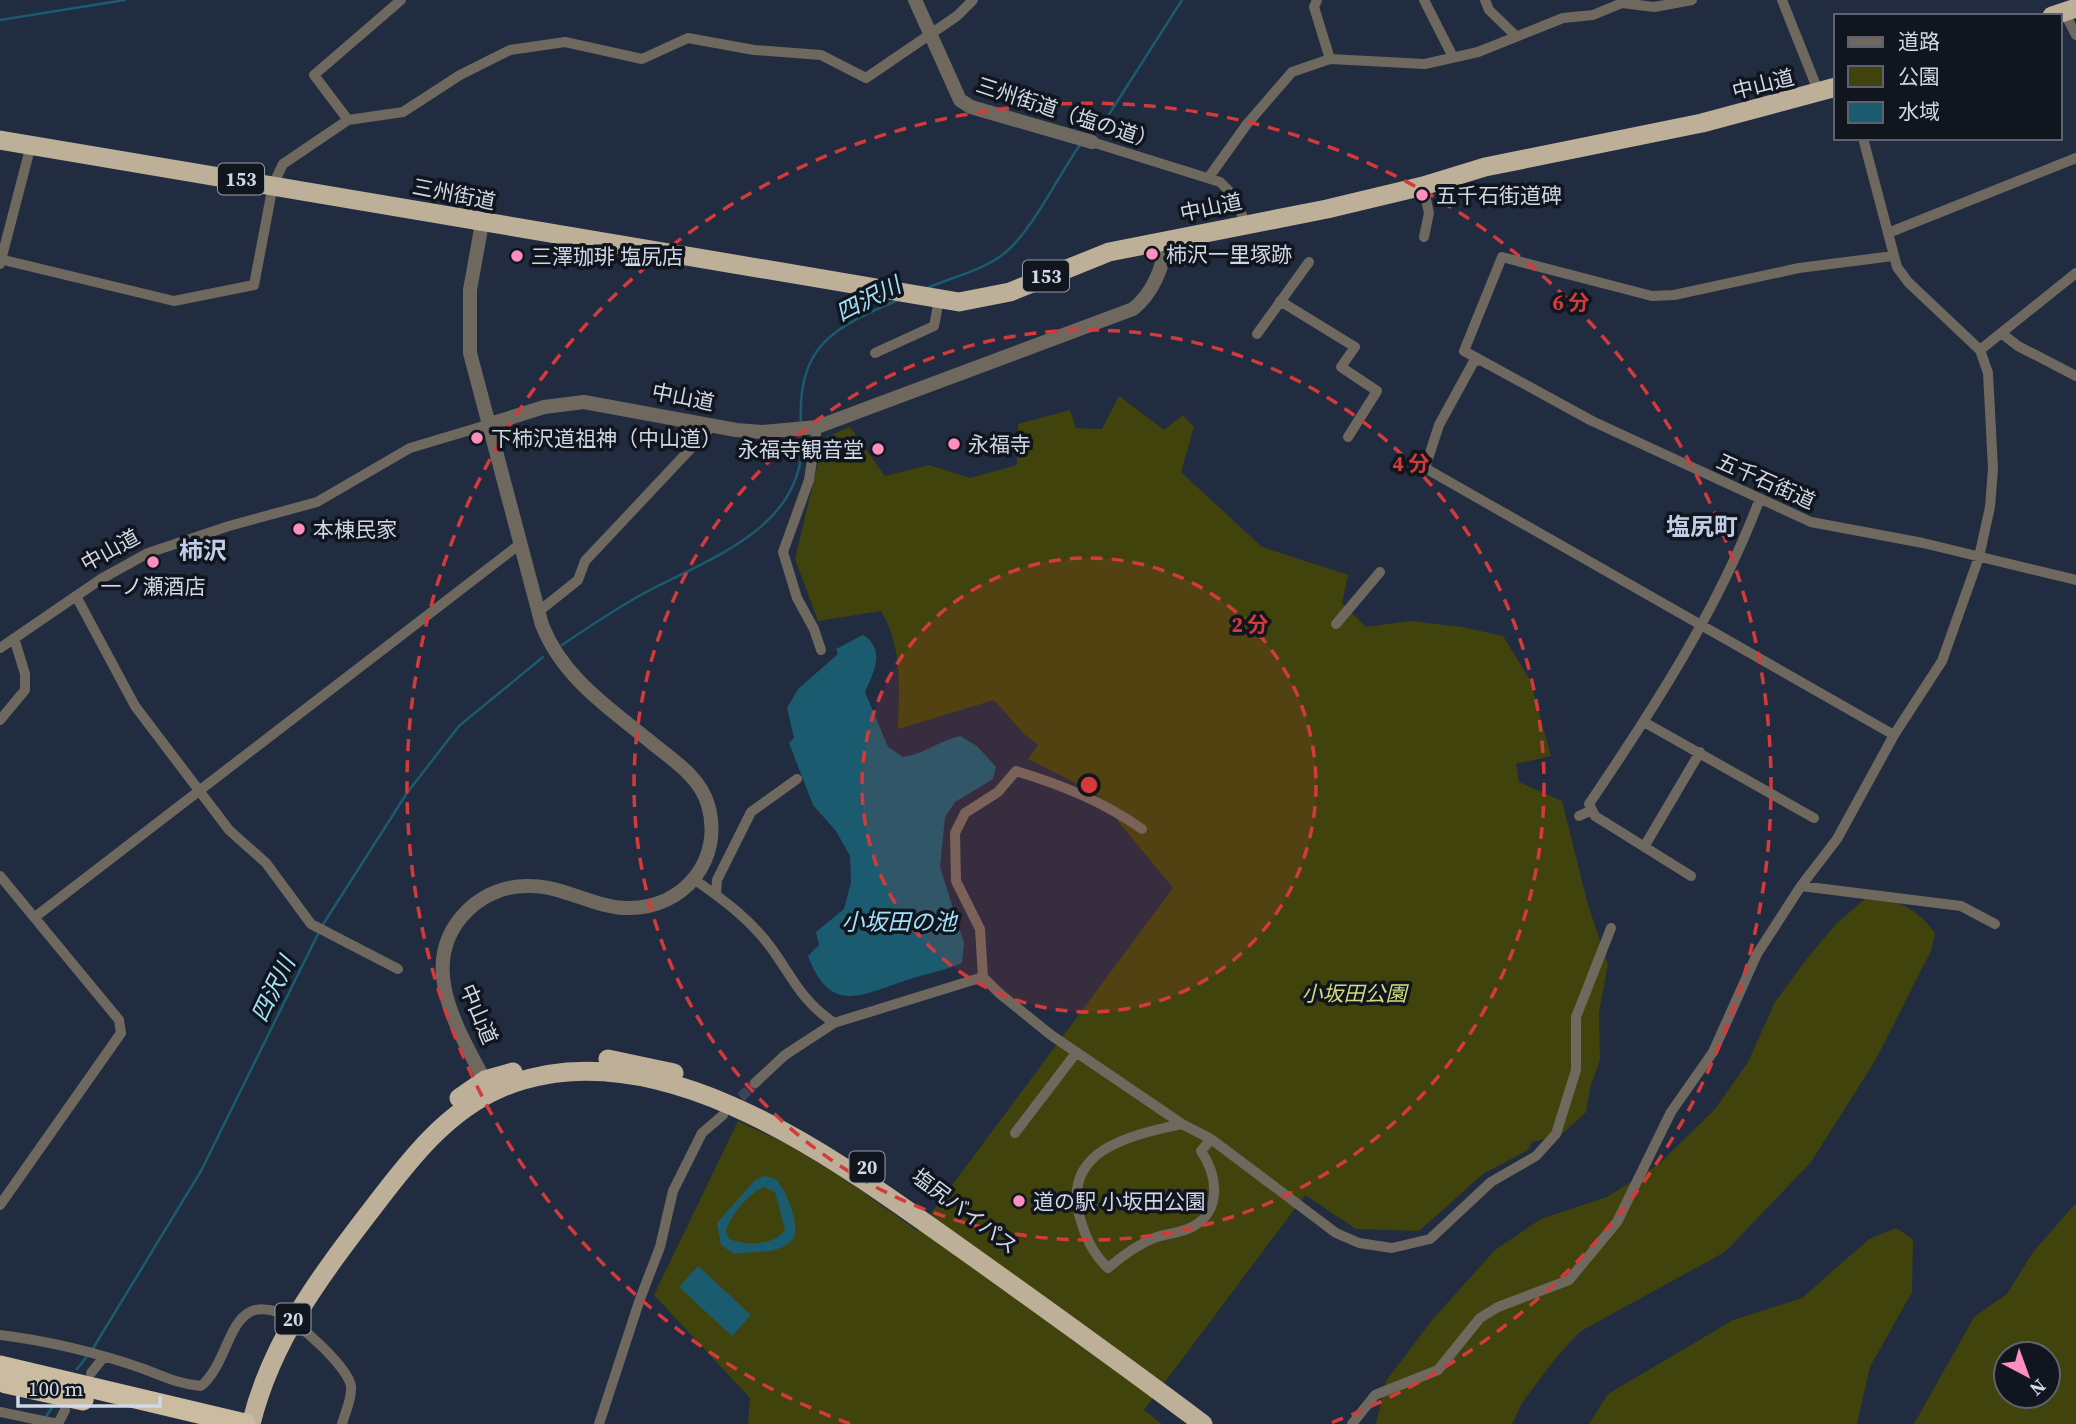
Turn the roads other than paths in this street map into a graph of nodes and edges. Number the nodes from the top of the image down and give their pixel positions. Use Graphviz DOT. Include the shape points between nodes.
graph roads {
  1 [pos="401,0"];
  2 [pos="915,0"];
  3 [pos="974,0"];
  4 [pos="1317,0"];
  5 [pos="1424,0"];
  6 [pos="1485,0"];
  7 [pos="1692,0"];
  8 [pos="1782,0"];
  9 [pos="2064,12"];
  10 [pos="932,34"];
  11 [pos="2076,35"];
  12 [pos="1516,36"];
  13 [pos="1453,57"];
  14 [pos="1329,59"];
  15 [pos="1828,90"];
  16 [pos="348,120"];
  17 [pos="0,140"];
  18 [pos="1085,140"];
  19 [pos="1864,140"];
  20 [pos="32,145"];
  21 [pos="2076,158"];
  22 [pos="1209,177"];
  23 [pos="273,184"];
  24 [pos="1423,186"];
  25 [pos="482,223"];
  26 [pos="1245,223"];
  27 [pos="1888,233"];
  28 [pos="1424,237"];
  29 [pos="1163,241"];
  30 [pos="1893,256"];
  31 [pos="1,261"];
  32 [pos="1309,262"];
  33 [pos="2076,274"];
  34 [pos="934,299"];
  35 [pos="1280,301"];
  36 [pos="2001,333"];
  37 [pos="1257,334"];
  38 [pos="1980,350"];
  39 [pos="875,353"];
  40 [pos="1478,360"];
  41 [pos="2076,376"];
  42 [pos="488,425"];
  43 [pos="712,426"];
  44 [pos="807,428"];
  45 [pos="1348,437"];
  46 [pos="1759,501"];
  47 [pos="520,544"];
  48 [pos="1979,557"];
  49 [pos="1380,572"];
  50 [pos="2076,580"];
  51 [pos="76,596"];
  52 [pos="538,612"];
  53 [pos="1336,624"];
  54 [pos="1699,626"];
  55 [pos="5,643"];
  56 [pos="821,650"];
  57 [pos="0,720"];
  58 [pos="1644,722"];
  59 [pos="1894,735"];
  60 [pos="1700,752"];
  61 [pos="797,779"];
  62 [pos="199,790"];
  63 [pos="1592,810"];
  64 [pos="1579,816"];
  65 [pos="1814,818"];
  66 [pos="1142,829"];
  67 [pos="1644,847"];
  68 [pos="0,876"];
  69 [pos="1691,876"];
  70 [pos="695,880"];
  71 [pos="1801,886"];
  72 [pos="716,894"];
  73 [pos="35,917"];
  74 [pos="1995,924"];
  75 [pos="1611,928"];
  76 [pos="398,969"];
  77 [pos="983,977"];
  78 [pos="834,1023"];
  79 [pos="1076,1053"];
  80 [pos="755,1083"];
  81 [pos="488,1087"];
  82 [pos="723,1115"];
  83 [pos="1182,1124"];
  84 [pos="1015,1133"];
  85 [pos="1211,1139"];
  86 [pos="0,1205"];
  87 [pos="291,1322"];
  88 [pos="0,1335"];
  89 [pos="101,1357"];
  90 [pos="0,1366"];
  91 [pos="91,1373"];
  92 [pos="0,1381"];
  93 [pos="65,1410"];
  94 [pos="0,1412"];
  95 [pos="250,1420"];
  96 [pos="1197,1420"];
  97 [pos="184,1424"];
  98 [pos="342,1424"];
  99 [pos="599,1424"];
  100 [pos="1352,1424"];
  1 -- 16 [label="street" via="314,75"];
  2 -- 10 [label="street, 三州街道（塩の道）"];
  3 -- 10 [label="street"];
  4 -- 14 [label="street" via="1314,8"];
  5 -- 13 [label="street"];
  6 -- 12 [label="street"];
  7 -- 12 [label="street" via="1654,7 1622,3"];
  8 -- 15 [label="street"];
  9 -- 11 [label="street"];
  10 -- 16 [label="street" via="866,78 821,55 754,50 688,38 642,59 596,46 532,44 460,75 403,112"];
  10 -- 18 [label="street, 三州街道（塩の道）" via="952,87 965,104"];
  12 -- 13 [label="street"];
  13 -- 14 [label="street" via="1425,64"];
  14 -- 22 [label="street" via="1292,72"];
  15 -- 24 [label="highway, 中山道 / 153" via="1702,123 1485,167"];
  16 -- 23 [label="street" via="283,164"];
  17 -- 20 [label="highway, 三州街道 / 153"];
  18 -- 22 [label="street, 三州街道（塩の道）"];
  19 -- 27 [label="street"];
  20 -- 23 [label="highway, 三州街道 / 153"];
  20 -- 31 [label="street"];
  21 -- 27 [label="street"];
  22 -- 26 [label="street, 三州街道（塩の道）" via="1235,197"];
  23 -- 25 [label="highway, 三州街道 / 153"];
  23 -- 31 [label="street" via="254,285 174,301"];
  24 -- 26 [label="highway, 中山道 / 153"];
  24 -- 28 [label="street" via="1429,213"];
  25 -- 34 [label="highway, 三州街道 / 153"];
  25 -- 42 [label="street" via="468,328"];
  26 -- 29 [label="highway, 中山道 / 153"];
  27 -- 30 [label="street"];
  29 -- 34 [label="highway, 153" via="1109,252 991,298"];
  29 -- 44 [label="street, 中山道" via="1160,269 1146,296 1133,309"];
  30 -- 38 [label="street" via="1902,276"];
  30 -- 40 [label="street, 五千石街道" via="1799,268 1652,296 1503,257 1464,351"];
  32 -- 35 [label="street"];
  33 -- 36 [label="street"];
  34 -- 39 [label="street" via="933,326"];
  35 -- 37 [label="street"];
  35 -- 45 [label="street" via="1355,347 1341,367 1377,391"];
  36 -- 38 [label="street"];
  36 -- 41 [label="street"];
  38 -- 48 [label="street" via="1988,373 1993,470"];
  40 -- 46 [label="street, 五千石街道"];
  40 -- 54 [label="street" via="1472,363 1444,416 1425,468"];
  42 -- 43 [label="street, 中山道" via="576,402"];
  42 -- 47 [label="street"];
  42 -- 51 [label="street, 中山道" via="410,448 317,502 148,553"];
  43 -- 44 [label="street, 中山道" via="762,432"];
  43 -- 52 [label="street" via="585,561 578,580"];
  44 -- 56 [label="street" via="809,480 783,552 785,567"];
  46 -- 48 [label="street, 五千石街道" via="1815,523"];
  46 -- 54 [label="street" via="1739,553"];
  47 -- 52 [label="street"];
  47 -- 62 [label="street"];
  48 -- 50 [label="street, 五千石街道"];
  48 -- 59 [label="street" via="1942,661"];
  49 -- 53 [label="street"];
  51 -- 55 [label="street, 中山道"];
  51 -- 62 [label="street" via="135,706"];
  52 -- 70 [label="street" via="551,648 572,675 701,788 712,830"];
  54 -- 58 [label="street"];
  54 -- 59 [label="street"];
  55 -- 57 [label="street" via="25,674 25,690"];
  58 -- 60 [label="street"];
  58 -- 63 [label="street" via="1589,804"];
  59 -- 71 [label="street" via="1837,839"];
  60 -- 65 [label="street"];
  60 -- 67 [label="street"];
  61 -- 72 [label="street" via="751,812 718,880"];
  62 -- 73 [label="street"];
  62 -- 76 [label="street" via="320,930"];
  63 -- 64 [label="street"];
  63 -- 67 [label="street"];
  66 -- 77 [label="street" via="1109,806 1016,771 998,792 965,813 955,833 954,868 961,894 980,929"];
  67 -- 69 [label="street"];
  68 -- 73 [label="street"];
  70 -- 72 [label="street"];
  70 -- 81 [label="street, 中山道" via="673,898 642,907 609,906 530,886 493,893 466,912 447,941 442,985 452,1016"];
  71 -- 74 [label="street" via="1961,906"];
  71 -- 100 [label="street" via="1757,954 1713,1052 1671,1112 1616,1222 1579,1271 1559,1285 1480,1318 1438,1370 1375,1395"];
  72 -- 78 [label="street" via="771,948 800,995"];
  73 -- 86 [label="street" via="119,1020 121,1033"];
  75 -- 85 [label="street" via="1576,1017 1576,1070 1556,1134 1536,1156 1492,1182 1430,1239 1392,1248 1359,1243 1336,1233"];
  77 -- 78 [label="street"];
  77 -- 79 [label="street"];
  78 -- 80 [label="street" via="785,1055"];
  79 -- 83 [label="street"];
  79 -- 84 [label="street"];
  81 -- 87 [label="highway, 20" via="440,1114 421,1136"];
  81 -- 96 [label="highway, 塩尻バイパス / 20" via="539,1065 608,1059 677,1074 768,1109 909,1197 1159,1383"];
  82 -- 99 [label="street" via="702,1133 673,1191 660,1247"];
  83 -- 85 [label="street"];
  83 -- 85 [label="street" via="1127,1136 1087,1164 1078,1183 1076,1205 1091,1245 1108,1268 1136,1246 1191,1228 1206,1216 1214,1199 1215,1179 1201,1151"];
  87 -- 89 [label="street" via="276,1311 248,1312 237,1323 214,1375 201,1387 177,1384"];
  87 -- 95 [label="highway, 20"];
  87 -- 98 [label="street" via="341,1365 351,1386"];
  88 -- 89 [label="street" via="41,1340"];
  89 -- 91 [label="street"];
  90 -- 95 [label="highway"];
  92 -- 97 [label="highway"];
  93 -- 94 [label="street" via="58,1424"];
}
